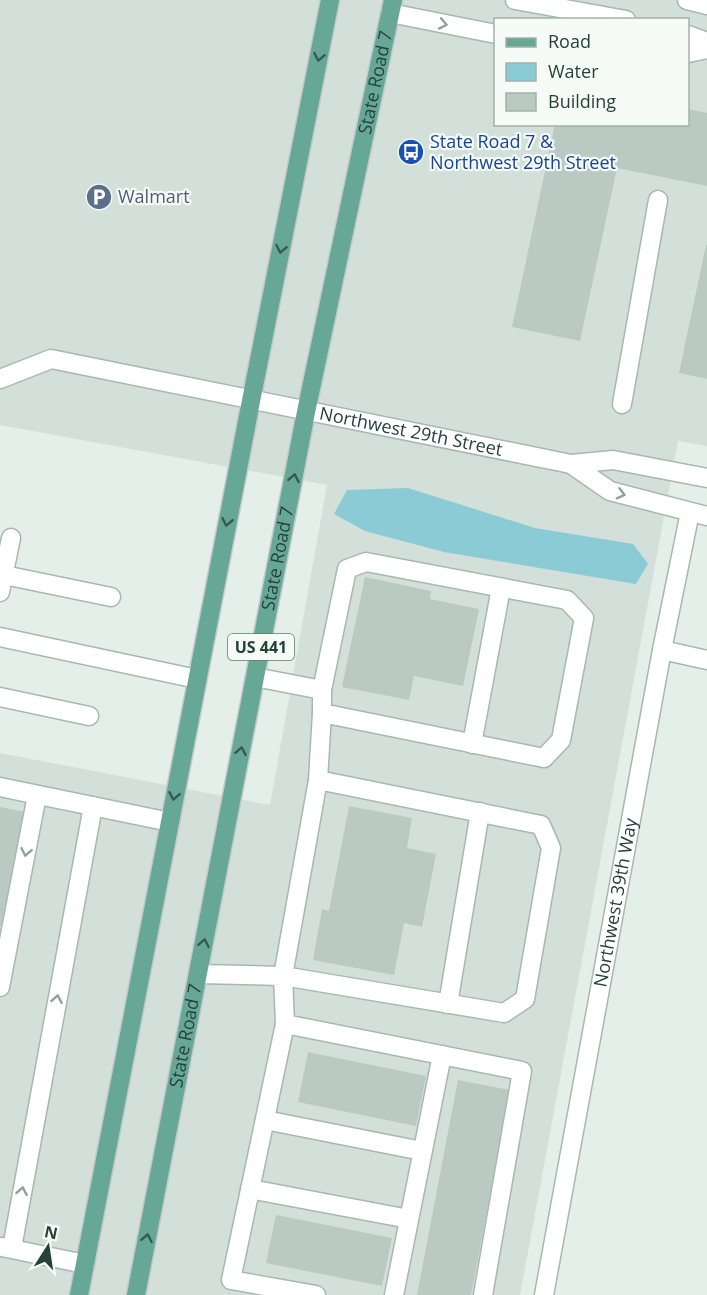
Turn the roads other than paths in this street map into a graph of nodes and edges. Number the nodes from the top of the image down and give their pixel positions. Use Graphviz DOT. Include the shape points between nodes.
graph roads {
  1 [pos="330,0"];
  2 [pos="515,0"];
  3 [pos="687,0"];
  4 [pos="707,5"];
  5 [pos="391,6"];
  6 [pos="615,18"];
  7 [pos="494,34"];
  8 [pos="689,36"];
  9 [pos="707,42"];
  10 [pos="707,49"];
  11 [pos="689,53"];
  12 [pos="658,200"];
  13 [pos="0,379"];
  14 [pos="250,400"];
  15 [pos="622,404"];
  16 [pos="306,412"];
  17 [pos="571,464"];
  18 [pos="707,478"];
  19 [pos="698,514"];
  20 [pos="11,538"];
  21 [pos="2,584"];
  22 [pos="501,588"];
  23 [pos="111,597"];
  24 [pos="0,637"];
  25 [pos="662,650"];
  26 [pos="707,660"];
  27 [pos="255,677"];
  28 [pos="197,679"];
  29 [pos="322,690"];
  30 [pos="0,697"];
  31 [pos="322,713"];
  32 [pos="89,716"];
  33 [pos="472,744"];
  34 [pos="318,780"];
  35 [pos="0,787"];
  36 [pos="37,795"];
  37 [pos="93,806"];
  38 [pos="480,812"];
  39 [pos="170,822"];
  40 [pos="198,974"];
  41 [pos="283,976"];
  42 [pos="0,987"];
  43 [pos="448,1004"];
  44 [pos="285,1024"];
  45 [pos="442,1056"];
  46 [pos="265,1120"];
  47 [pos="422,1151"];
  48 [pos="250,1190"];
  49 [pos="409,1220"];
  50 [pos="6,1247"];
  51 [pos="85,1264"];
  52 [pos="79,1295"];
  53 [pos="136,1295"];
  54 [pos="316,1295"];
  55 [pos="394,1295"];
  56 [pos="483,1295"];
  57 [pos="544,1295"];
  1 -- 14 [label="main road, US 441, one-way"];
  2 -- 6 [label="street"];
  3 -- 4 [label="street"];
  5 -- 7 [label="street, one-way"];
  5 -- 16 [label="main road, State Road 7 / US 441"];
  8 -- 9 [label="street"];
  10 -- 11 [label="street"];
  12 -- 15 [label="street"];
  13 -- 14 [label="street, Northwest 29th Street" via="51,358"];
  14 -- 16 [label="street, Northwest 29th Street"];
  14 -- 28 [label="main road, US 441, one-way"];
  16 -- 17 [label="street, Northwest 29th Street"];
  27 -- 16 [label="main road, State Road 7 / US 441, one-way"];
  17 -- 18 [label="street, Northwest 29th Street" via="613,460"];
  17 -- 19 [label="street, Northwest 29th Street, one-way" via="610,491"];
  19 -- 25 [label="street, Northwest 39th Way"];
  20 -- 21 [label="street"];
  21 -- 23 [label="street"];
  22 -- 29 [label="street" via="366,562 347,569"];
  22 -- 33 [label="street"];
  22 -- 33 [label="street" via="567,600 584,618 561,740 544,758"];
  24 -- 28 [label="street"];
  25 -- 26 [label="street"];
  25 -- 57 [label="street, Northwest 39th Way"];
  27 -- 29 [label="street"];
  40 -- 27 [label="main road, State Road 7 / US 441, one-way"];
  28 -- 39 [label="main road, US 441, one-way"];
  29 -- 31 [label="street"];
  30 -- 32 [label="street"];
  31 -- 33 [label="street"];
  31 -- 34 [label="street"];
  34 -- 38 [label="street"];
  34 -- 41 [label="street"];
  35 -- 36 [label="street"];
  36 -- 37 [label="street"];
  36 -- 42 [label="street, one-way"];
  37 -- 39 [label="street"];
  50 -- 37 [label="street, one-way"];
  38 -- 43 [label="street"];
  38 -- 43 [label="street" via="541,825 551,848 525,999 504,1013"];
  39 -- 51 [label="main road, US 441"];
  40 -- 41 [label="street"];
  53 -- 40 [label="main road, State Road 7 / US 441, one-way"];
  41 -- 43 [label="street"];
  41 -- 44 [label="street"];
  44 -- 45 [label="street"];
  44 -- 46 [label="street"];
  45 -- 47 [label="street"];
  45 -- 56 [label="street" via="522,1071"];
  46 -- 47 [label="street"];
  46 -- 48 [label="street"];
  47 -- 49 [label="street"];
  48 -- 49 [label="street"];
  48 -- 54 [label="street" via="231,1280"];
  49 -- 55 [label="street"];
  50 -- 51 [label="street"];
  51 -- 52 [label="main road, US 441"];
}
